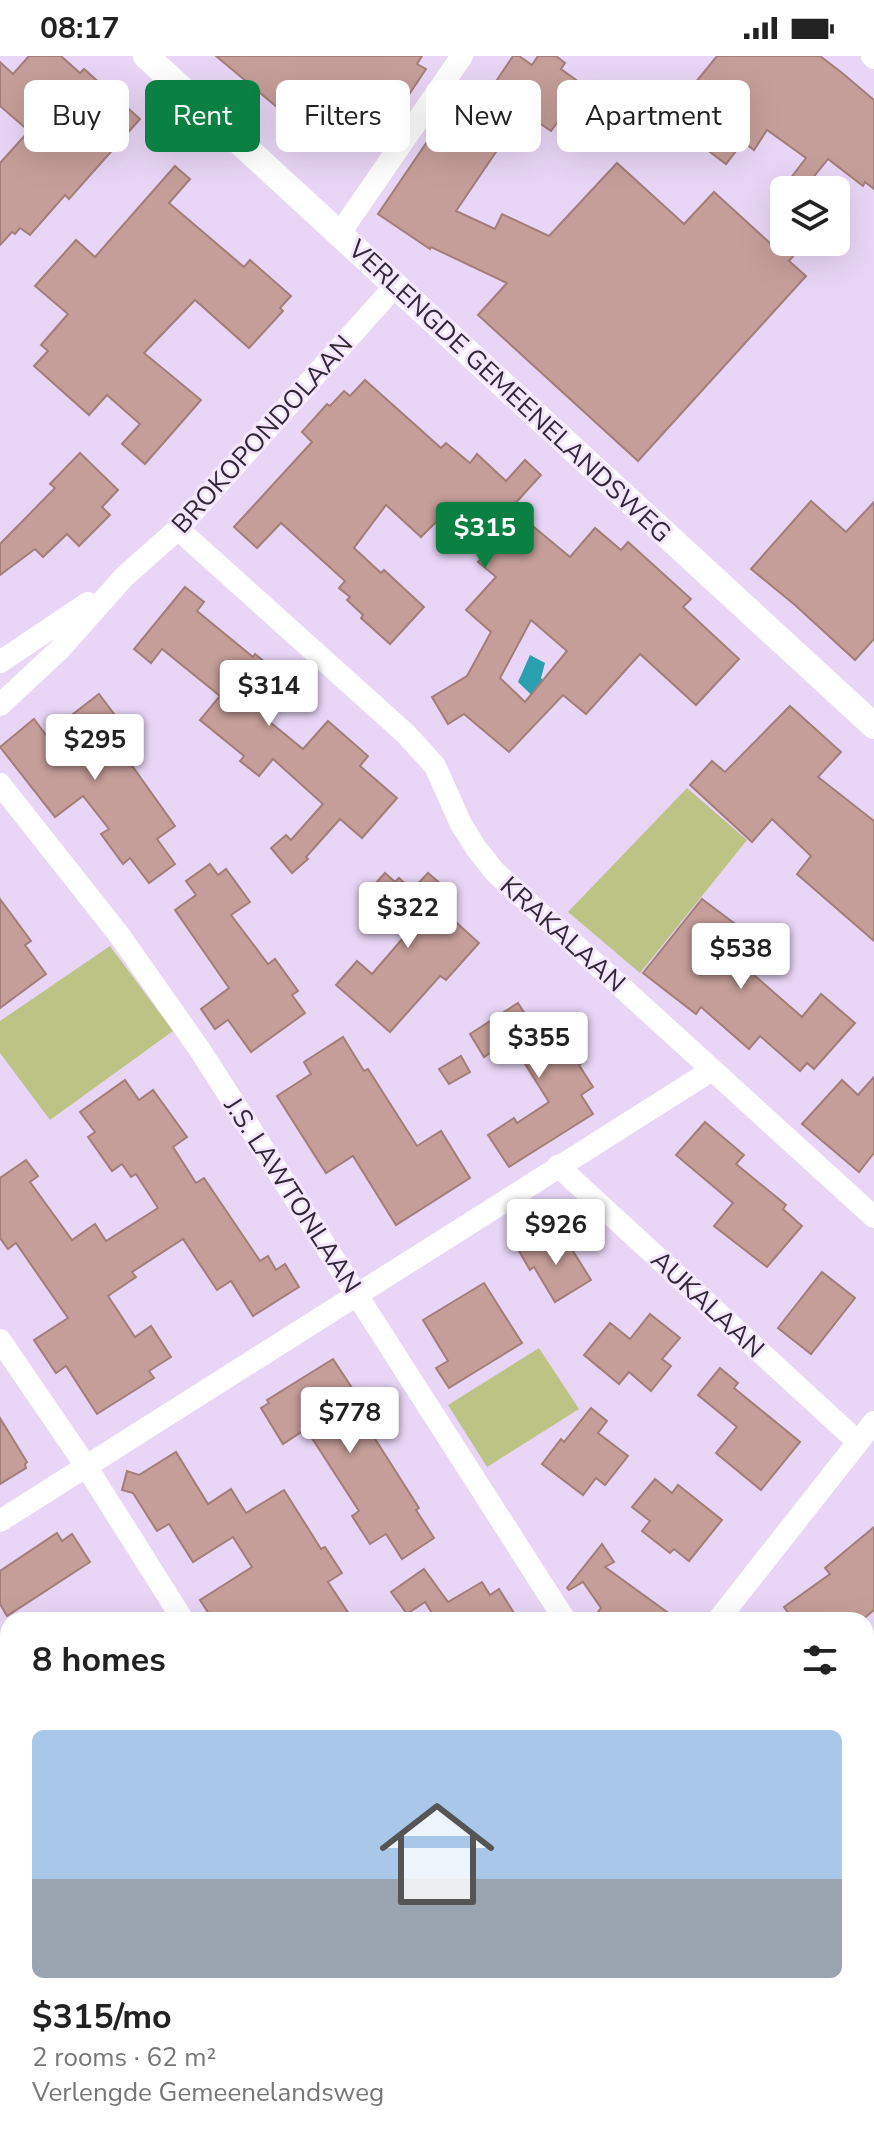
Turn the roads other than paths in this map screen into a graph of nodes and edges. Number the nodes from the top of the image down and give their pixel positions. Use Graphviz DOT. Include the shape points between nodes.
graph roads {
  1 [pos="146,56"];
  2 [pos="462,56"];
  3 [pos="340,233"];
  4 [pos="395,286"];
  5 [pos="178,529"];
  6 [pos="124,577"];
  7 [pos="0,662"];
  8 [pos="0,705"];
  9 [pos="874,726"];
  10 [pos="0,784"];
  11 [pos="712,1070"];
  12 [pos="558,1166"];
  13 [pos="874,1217"];
  14 [pos="356,1293"];
  15 [pos="0,1340"];
  16 [pos="874,1422"];
  17 [pos="858,1442"];
  18 [pos="86,1466"];
  19 [pos="0,1521"];
  20 [pos="178,1612"];
  21 [pos="560,1612"];
  22 [pos="724,1612"];
  1 -- 3 [label="street, VERLENGDE GEMEENELANDSWEG"];
  2 -- 3 [label="street"];
  3 -- 4 [label="street, VERLENGDE GEMEENELANDSWEG"];
  4 -- 5 [label="street, BROKOPONDOLAAN"];
  4 -- 9 [label="street, VERLENGDE GEMEENELANDSWEG"];
  5 -- 6 [label="street, BROKOPONDOLAAN"];
  5 -- 11 [label="street, KRAKALAAN" via="406,734 435,766 461,824 495,872"];
  6 -- 7 [label="street, BROKOPONDOLAAN"];
  6 -- 8 [label="street, BROKOPONDOLAAN" via="60,649"];
  10 -- 14 [label="street, J.S. LAWTONLAAN" via="120,936 200,1050"];
  11 -- 12 [label="street"];
  11 -- 13 [label="street, KRAKALAAN"];
  12 -- 14 [label="street"];
  12 -- 17 [label="street, AUKALAAN"];
  14 -- 18 [label="street"];
  14 -- 21 [label="street, J.S. LAWTONLAAN"];
  15 -- 18 [label="street"];
  16 -- 17 [label="street"];
  17 -- 22 [label="street"];
  18 -- 19 [label="street"];
  18 -- 20 [label="street"];
}
